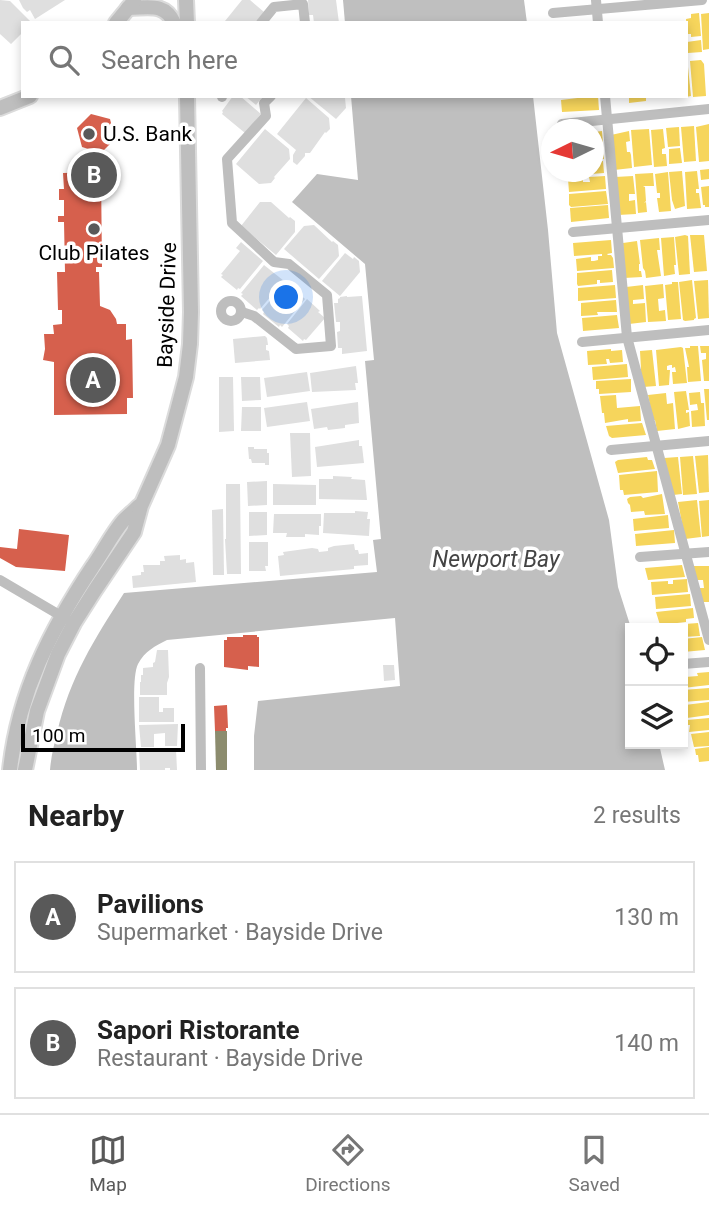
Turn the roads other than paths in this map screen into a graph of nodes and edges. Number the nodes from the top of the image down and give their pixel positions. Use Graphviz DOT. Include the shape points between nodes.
graph roads {
  1 [pos="186,0"];
  2 [pos="702,0"];
  3 [pos="131,4"];
  4 [pos="597,5"];
  5 [pos="553,13"];
  6 [pos="118,21"];
  7 [pos="173,21"];
  8 [pos="187,21"];
  9 [pos="263,21"];
  10 [pos="305,21"];
  11 [pos="25,98"];
  12 [pos="187,98"];
  13 [pos="269,98"];
  14 [pos="605,98"];
  15 [pos="0,108"];
  16 [pos="709,109"];
  17 [pos="604,120"];
  18 [pos="607,120"];
  19 [pos="709,220"];
  20 [pos="617,228"];
  21 [pos="573,232"];
  22 [pos="242,312"];
  23 [pos="709,330"];
  24 [pos="626,337"];
  25 [pos="582,342"];
  26 [pos="709,441"];
  27 [pos="656,446"];
  28 [pos="611,450"];
  29 [pos="709,552"];
  30 [pos="685,555"];
  31 [pos="640,557"];
  32 [pos="0,580"];
  33 [pos="68,620"];
  34 [pos="709,640"];
  35 [pos="709,662"];
  36 [pos="688,664"];
  37 [pos="200,668"];
  38 [pos="10,770"];
  39 [pos="25,770"];
  40 [pos="201,770"];
  1 -- 8 [label="main road"];
  2 -- 4 [label="street"];
  3 -- 6 [label="main road"];
  3 -- 7 [label="main road" via="163,9"];
  4 -- 5 [label="street"];
  9 -- 10 [label="street" via="274,6 303,4"];
  11 -- 15 [label="main road"];
  12 -- 33 [label="main road, Bayside Drive" via="191,312 181,398 168,445 141,506 122,522"];
  13 -- 22 [label="street" via="264,103 266,116 227,159 232,223 274,262 289,264 327,295 331,346 296,349"];
  14 -- 18 [label="street"];
  16 -- 18 [label="street"];
  17 -- 18 [label="street"];
  18 -- 20 [label="street"];
  19 -- 20 [label="street"];
  20 -- 21 [label="street"];
  20 -- 24 [label="street"];
  23 -- 24 [label="street"];
  24 -- 25 [label="street"];
  24 -- 27 [label="street"];
  26 -- 27 [label="street"];
  27 -- 28 [label="street"];
  27 -- 30 [label="street"];
  29 -- 30 [label="street"];
  30 -- 31 [label="street"];
  30 -- 34 [label="street"];
  32 -- 33 [label="street"];
  33 -- 38 [label="main road, Bayside Drive" via="49,637 28,689"];
  33 -- 39 [label="main road, Bayside Drive" via="30,738"];
  35 -- 36 [label="street"];
  37 -- 40 [label="street"];
}
